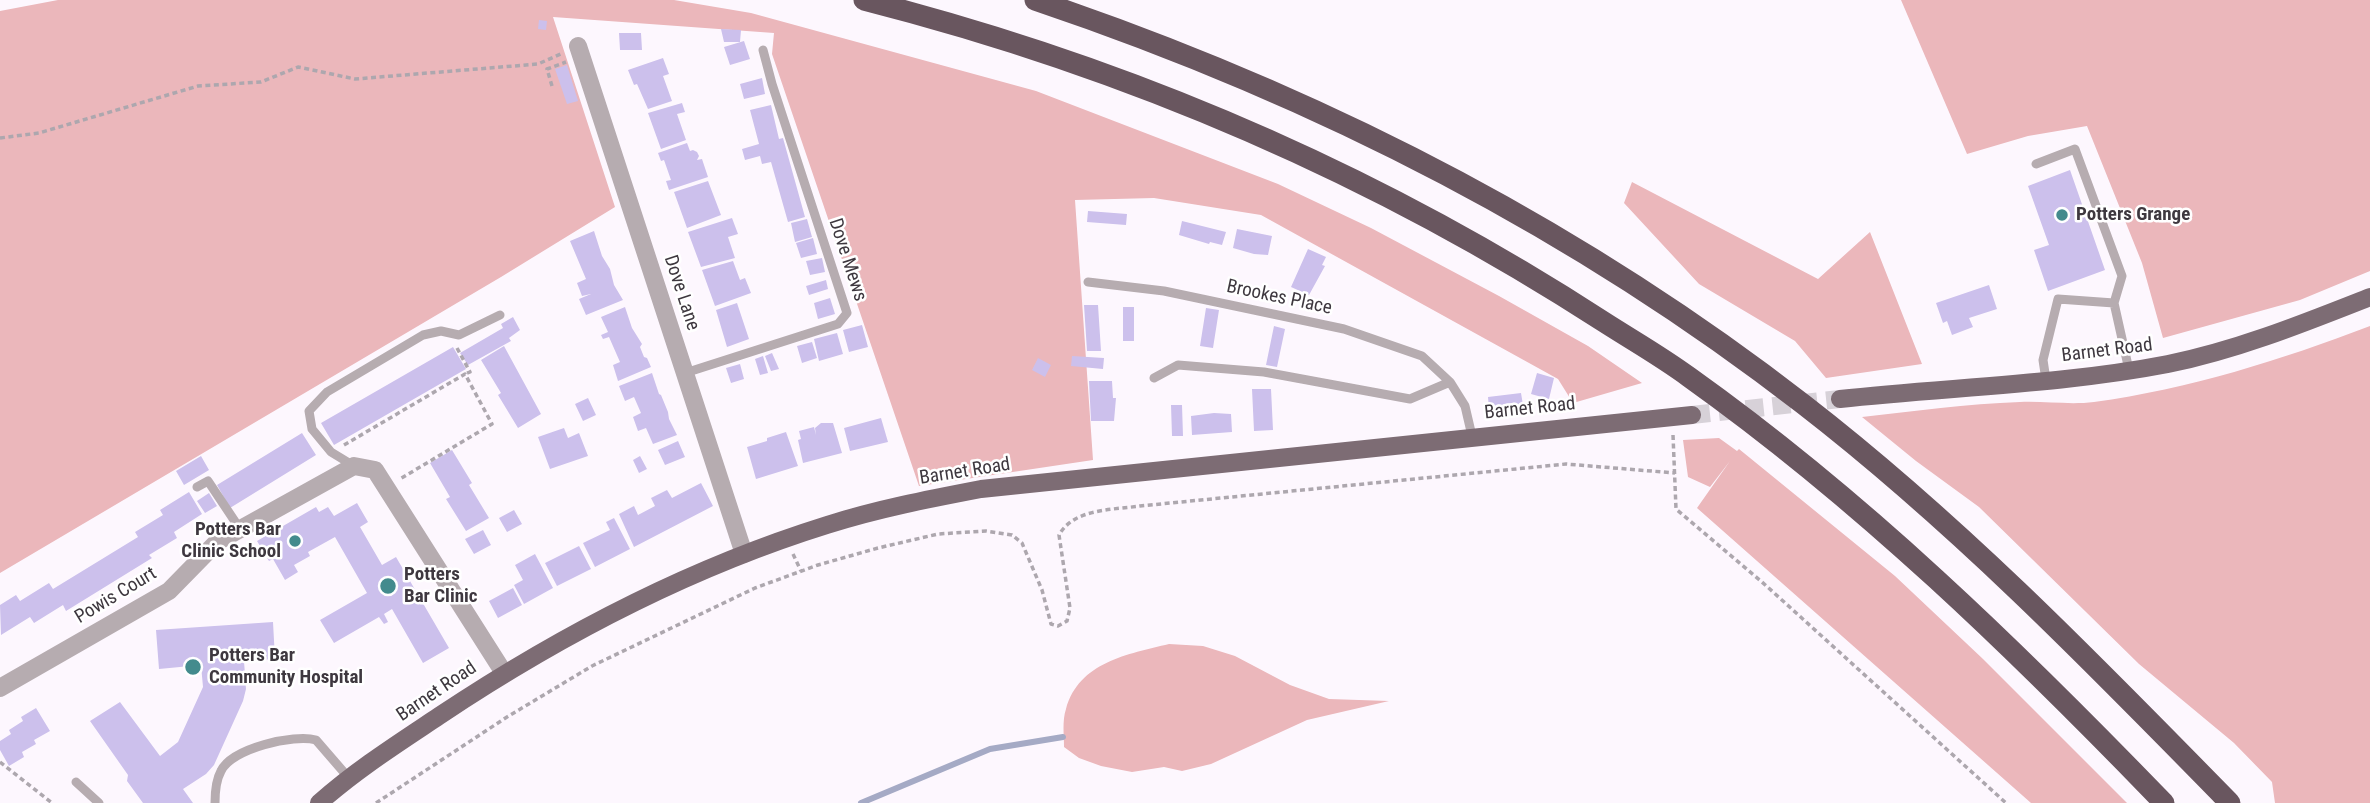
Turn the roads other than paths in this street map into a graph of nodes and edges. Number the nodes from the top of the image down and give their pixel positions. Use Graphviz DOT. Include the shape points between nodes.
graph roads {
  1 [pos="864,0"];
  2 [pos="1035,0"];
  3 [pos="763,50"];
  4 [pos="579,51"];
  5 [pos="2036,164"];
  6 [pos="1088,282"];
  7 [pos="2370,297"];
  8 [pos="2114,303"];
  9 [pos="500,315"];
  10 [pos="2129,370"];
  11 [pos="685,373"];
  12 [pos="1154,378"];
  13 [pos="2046,380"];
  14 [pos="1450,382"];
  15 [pos="1840,399"];
  16 [pos="1692,415"];
  17 [pos="1472,436"];
  18 [pos="354,466"];
  19 [pos="198,488"];
  20 [pos="240,529"];
  21 [pos="744,554"];
  22 [pos="504,673"];
  23 [pos="0,688"];
  24 [pos="348,777"];
  25 [pos="76,782"];
  26 [pos="99,803"];
  27 [pos="215,803"];
  28 [pos="319,803"];
  29 [pos="2164,803"];
  30 [pos="2231,803"];
  1 -- 29 [label="highway" via="1080,64 1200,110 1291,149 1433,220 1524,272 1688,376 1896,541 2009,646"];
  2 -- 30 [label="highway" via="1125,30 1328,115 1544,229 1648,294 1849,441 1971,546"];
  3 -- 11 [label="lane, Dove Mews" via="847,313 838,324"];
  4 -- 11 [label="street, Dove Lane"];
  5 -- 8 [label="lane" via="2075,149 2122,276"];
  6 -- 14 [label="lane, Brookes Place" via="1164,291 1344,330 1422,356"];
  7 -- 10 [label="main road, Barnet Road" via="2254,341"];
  8 -- 10 [label="lane"];
  8 -- 13 [label="lane" via="2058,299 2043,360"];
  9 -- 18 [label="lane" via="459,335 441,331 423,335 327,392 309,411 312,429 331,452"];
  10 -- 13 [label="main road, Barnet Road"];
  11 -- 21 [label="street, Dove Lane"];
  12 -- 14 [label="lane" via="1178,365 1264,372 1410,399"];
  13 -- 15 [label="main road, Barnet Road"];
  14 -- 17 [label="lane, Brookes Place" via="1465,406"];
  16 -- 17 [label="main road, Barnet Road"];
  17 -- 21 [label="main road, Barnet Road" via="981,489 828,525"];
  18 -- 20 [label="street, Powis Court"];
  18 -- 22 [label="street" via="374,470"];
  19 -- 20 [label="lane" via="208,481"];
  20 -- 23 [label="street, Powis Court" via="217,542 169,592"];
  21 -- 22 [label="main road, Barnet Road" via="654,592"];
  22 -- 24 [label="main road, Barnet Road"];
  24 -- 27 [label="lane" via="316,740 293,738 232,758 221,770"];
  24 -- 28 [label="main road, Barnet Road"];
  25 -- 26 [label="lane"];
}
